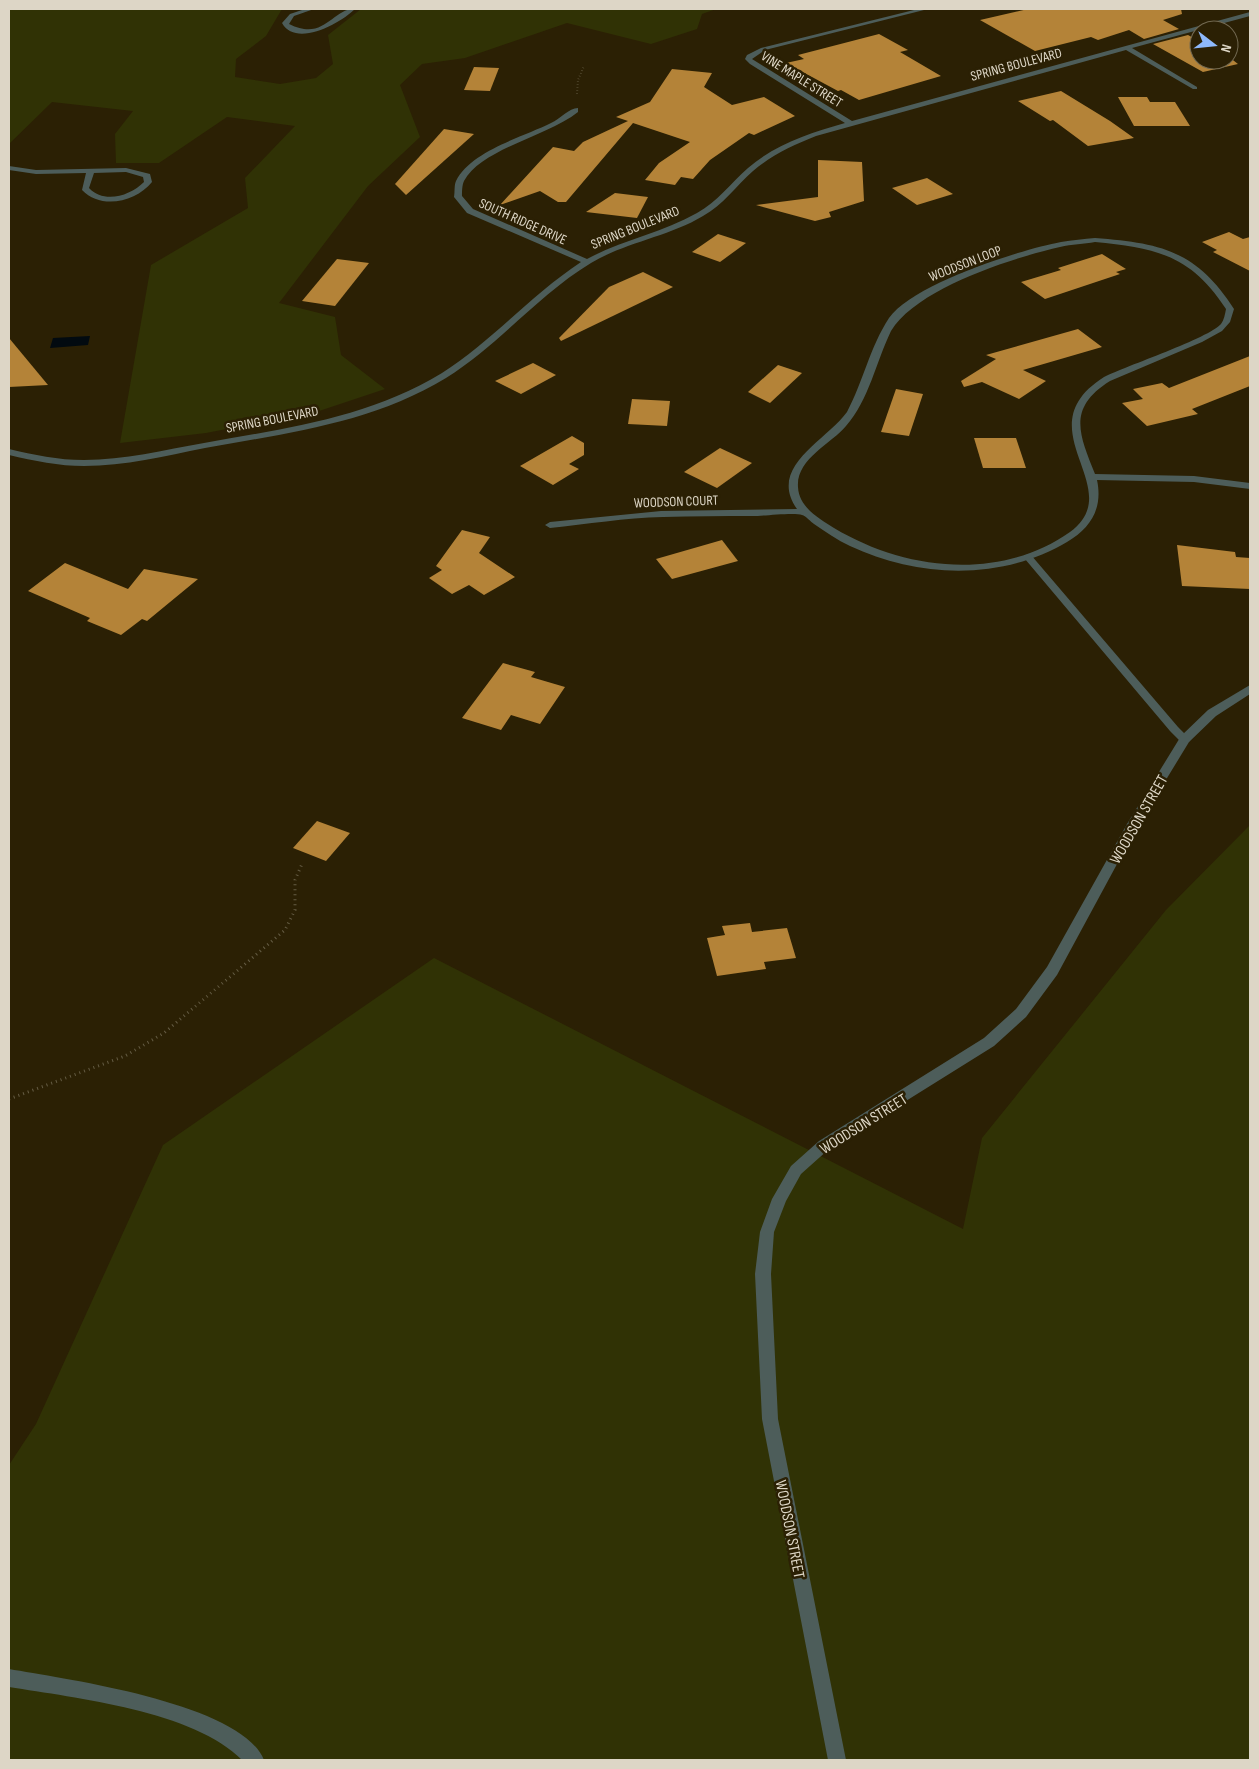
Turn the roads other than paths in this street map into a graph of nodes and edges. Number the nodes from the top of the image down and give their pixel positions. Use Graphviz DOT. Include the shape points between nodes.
graph roads {
  1 [pos="311,9"];
  2 [pos="352,9"];
  3 [pos="925,9"];
  4 [pos="1250,14"];
  5 [pos="1127,48"];
  6 [pos="1195,88"];
  7 [pos="575,110"];
  8 [pos="850,123"];
  9 [pos="9,168"];
  10 [pos="91,171"];
  11 [pos="587,262"];
  12 [pos="9,452"];
  13 [pos="1092,477"];
  14 [pos="1250,486"];
  15 [pos="803,512"];
  16 [pos="550,525"];
  17 [pos="1028,557"];
  18 [pos="1250,689"];
  19 [pos="1186,739"];
  20 [pos="9,1678"];
  21 [pos="254,1760"];
  22 [pos="837,1760"];
  1 -- 2 [label="street" via="288,17 286,26 304,31 322,29"];
  3 -- 8 [label="street, VINE MAPLE STREET" via="762,49 749,56 752,63"];
  4 -- 5 [label="street, SPRING BOULEVARD"];
  5 -- 6 [label="street"];
  5 -- 8 [label="street, SPRING BOULEVARD"];
  7 -- 11 [label="street, SOUTH RIDGE DRIVE" via="556,124 483,158 466,171 457,187 460,201 470,211"];
  8 -- 11 [label="street, SPRING BOULEVARD" via="813,134 766,157 746,173 722,200 698,217 621,244"];
  9 -- 10 [label="street" via="36,172"];
  10 -- 10 [label="street" via="85,188 92,195 104,198 131,195 148,182 147,176 132,171"];
  11 -- 12 [label="street, SPRING BOULEVARD" via="540,295 476,353 421,388 385,406 345,419 137,458 95,462 45,460"];
  13 -- 14 [label="street" via="1194,479"];
  13 -- 15 [label="street, WOODSON LOOP" via="1075,439 1076,416 1085,396 1107,379 1204,338 1225,325 1230,308 1218,287 1193,265 1166,252 1132,243 1095,240 1059,245 947,282 914,300 890,325 852,412 802,461 795,473 792,486"];
  13 -- 17 [label="street, WOODSON LOOP" via="1095,502 1084,525 1062,541"];
  15 -- 16 [label="street, WOODSON COURT" via="661,514"];
  15 -- 17 [label="street, WOODSON LOOP" via="858,548 908,563 969,568"];
  17 -- 19 [label="lane" via="1174,729"];
  18 -- 19 [label="street, WOODSON STREET" via="1212,713"];
  19 -- 22 [label="street, WOODSON STREET" via="1131,827 1052,971 1021,1013 989,1042 824,1145 796,1170 779,1198 767,1232 762,1274 770,1419"];
  20 -- 21 [label="street" via="127,1699 216,1730 248,1750"];
}
